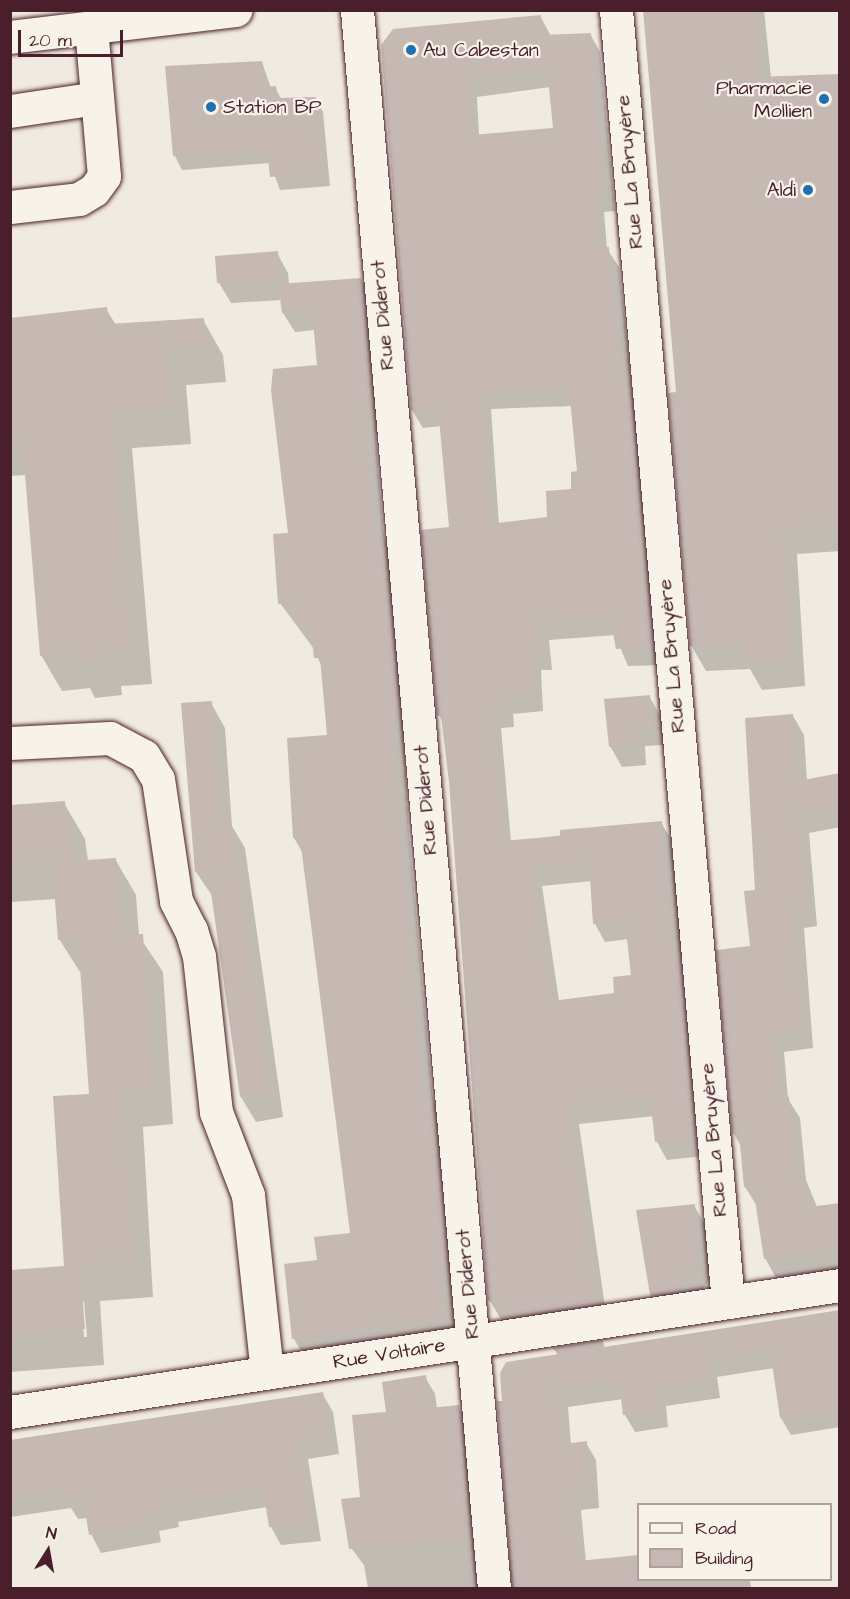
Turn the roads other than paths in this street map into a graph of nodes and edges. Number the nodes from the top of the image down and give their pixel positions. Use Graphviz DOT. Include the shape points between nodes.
graph roads {
  1 [pos="235,10"];
  2 [pos="357,10"];
  3 [pos="616,10"];
  4 [pos="17,28"];
  5 [pos="91,28"];
  6 [pos="97,98"];
  7 [pos="10,111"];
  8 [pos="10,207"];
  9 [pos="10,743"];
  10 [pos="840,1285"];
  11 [pos="728,1302"];
  12 [pos="473,1341"];
  13 [pos="267,1372"];
  14 [pos="10,1412"];
  15 [pos="494,1588"];
  1 -- 5 [label="street"];
  2 -- 12 [label="street, Rue Diderot"];
  3 -- 11 [label="street, Rue La Bruyère"];
  4 -- 5 [label="street"];
  5 -- 6 [label="street"];
  6 -- 7 [label="street"];
  6 -- 8 [label="street" via="104,176 94,190 79,199"];
  9 -- 13 [label="street" via="110,738 138,751 158,778 176,901 199,956 216,1112 248,1195"];
  10 -- 11 [label="street, Rue Voltaire"];
  11 -- 12 [label="street, Rue Voltaire"];
  12 -- 13 [label="street, Rue Voltaire"];
  12 -- 15 [label="street, Rue Diderot"];
  13 -- 14 [label="street, Rue Voltaire"];
}
